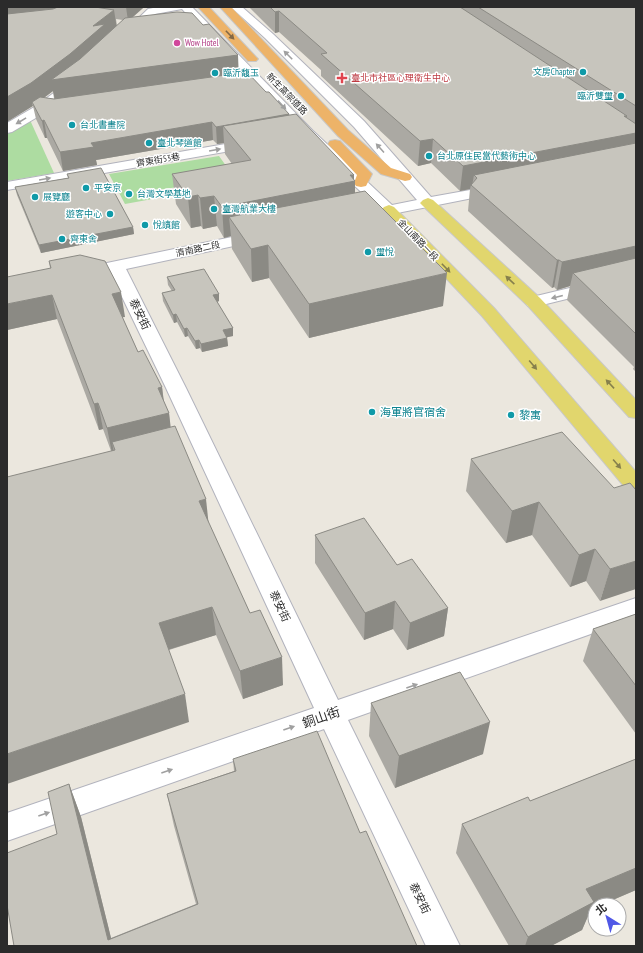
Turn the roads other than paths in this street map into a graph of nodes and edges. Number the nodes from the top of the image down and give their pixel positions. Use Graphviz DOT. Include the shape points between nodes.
graph roads {
  1 [pos="179,7"];
  2 [pos="186,7"];
  3 [pos="203,7"];
  4 [pos="225,7"];
  5 [pos="236,7"];
  6 [pos="122,24"];
  7 [pos="142,27"];
  8 [pos="192,31"];
  9 [pos="208,31"];
  10 [pos="117,45"];
  11 [pos="262,68"];
  12 [pos="260,82"];
  13 [pos="241,85"];
  14 [pos="68,88"];
  15 [pos="41,109"];
  16 [pos="57,111"];
  17 [pos="7,129"];
  18 [pos="318,133"];
  19 [pos="294,136"];
  20 [pos="270,140"];
  21 [pos="405,177"];
  22 [pos="361,183"];
  23 [pos="7,186"];
  24 [pos="508,186"];
  25 [pos="428,203"];
  26 [pos="389,210"];
  27 [pos="351,218"];
  28 [pos="275,234"];
  29 [pos="116,266"];
  30 [pos="85,273"];
  31 [pos="636,277"];
  32 [pos="534,302"];
  33 [pos="636,412"];
  34 [pos="636,486"];
  35 [pos="636,608"];
  36 [pos="331,714"];
  37 [pos="7,827"];
  38 [pos="443,946"];
  1 -- 7 [label="street" via="152,11"];
  2 -- 9 [label="street"];
  3 -- 11 [label="highway, 新生高架道路, one-way"];
  4 -- 21 [label="highway, 新生高架道路" via="343,133 386,171"];
  21 -- 5 [label="street, one-way" via="358,124"];
  6 -- 7 [label="street"];
  7 -- 10 [label="street"];
  8 -- 9 [label="street"];
  9 -- 12 [label="street"];
  12 -- 13 [label="street"];
  12 -- 18 [label="street, one-way"];
  14 -- 15 [label="street"];
  15 -- 16 [label="street"];
  15 -- 17 [label="street, one-way"];
  18 -- 19 [label="street"];
  18 -- 22 [label="highway" via="365,174"];
  23 -- 20 [label="street, 齊東街53巷, one-way"];
  21 -- 25 [label="street"];
  22 -- 26 [label="street, 金山南路一段"];
  24 -- 25 [label="street"];
  25 -- 26 [label="street"];
  32 -- 25 [label="main road, one-way"];
  26 -- 27 [label="street"];
  26 -- 34 [label="main road, 金山南路一段, one-way" via="488,312"];
  28 -- 29 [label="street, 濟南路二段"];
  29 -- 30 [label="street, 濟南路二段"];
  29 -- 36 [label="street, 泰安街" via="192,442"];
  31 -- 32 [label="street, one-way"];
  33 -- 32 [label="main road, one-way"];
  36 -- 35 [label="street, 銅山街, one-way"];
  37 -- 36 [label="street, 銅山街, one-way"];
  36 -- 38 [label="street, 泰安街"];
}
